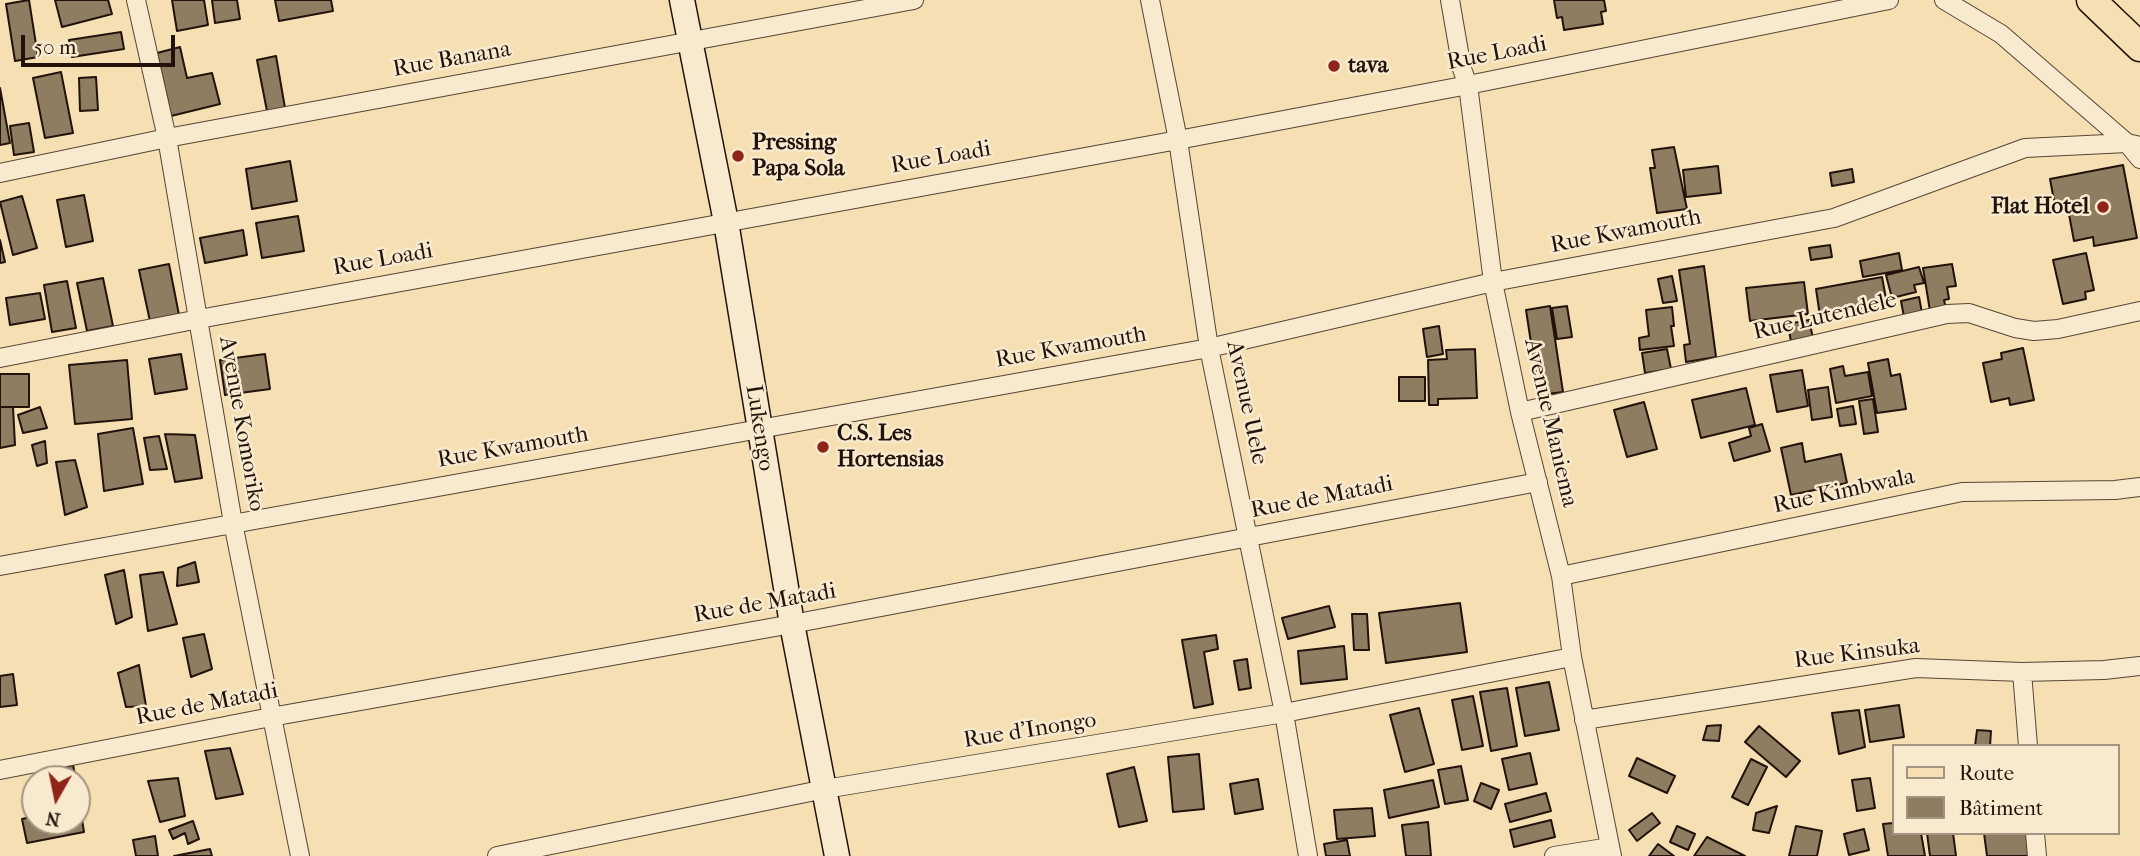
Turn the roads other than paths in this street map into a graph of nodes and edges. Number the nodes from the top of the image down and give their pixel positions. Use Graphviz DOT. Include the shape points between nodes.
graph roads {
  1 [pos="136,0"];
  2 [pos="682,0"];
  3 [pos="914,0"];
  4 [pos="1150,0"];
  5 [pos="1450,0"];
  6 [pos="1889,0"];
  7 [pos="1944,0"];
  8 [pos="2091,0"];
  9 [pos="690,41"];
  10 [pos="2140,47"];
  11 [pos="1468,85"];
  12 [pos="167,138"];
  13 [pos="1178,140"];
  14 [pos="2134,145"];
  15 [pos="2140,159"];
  16 [pos="0,173"];
  17 [pos="726,222"];
  18 [pos="1493,282"];
  19 [pos="2140,311"];
  20 [pos="199,319"];
  21 [pos="1209,348"];
  22 [pos="0,358"];
  23 [pos="1520,412"];
  24 [pos="759,429"];
  25 [pos="1538,482"];
  26 [pos="2140,487"];
  27 [pos="233,523"];
  28 [pos="1248,537"];
  29 [pos="0,566"];
  30 [pos="1561,576"];
  31 [pos="792,624"];
  32 [pos="1572,657"];
  33 [pos="2140,666"];
  34 [pos="2022,672"];
  35 [pos="1284,713"];
  36 [pos="271,718"];
  37 [pos="1584,720"];
  38 [pos="2028,744"];
  39 [pos="0,770"];
  40 [pos="825,789"];
  41 [pos="2035,835"];
  42 [pos="1611,851"];
  43 [pos="300,856"];
  44 [pos="496,856"];
  45 [pos="837,856"];
  46 [pos="1308,856"];
  47 [pos="1554,856"];
  48 [pos="2037,856"];
  1 -- 12 [label="street, Avenue Komoriko"];
  2 -- 9 [label="street, Lukengo"];
  3 -- 9 [label="street, Rue Banana"];
  4 -- 13 [label="street, Avenue Uele"];
  5 -- 11 [label="street, Avenue Maniema"];
  6 -- 11 [label="street, Rue Loadi"];
  7 -- 14 [label="street" via="2001,34"];
  8 -- 10 [label="main road"];
  9 -- 12 [label="street, Rue Banana"];
  9 -- 17 [label="street, Lukengo"];
  11 -- 13 [label="street, Rue Loadi"];
  11 -- 18 [label="street, Avenue Maniema"];
  12 -- 16 [label="street, Rue Banana"];
  12 -- 20 [label="street, Avenue Komoriko"];
  13 -- 17 [label="street, Rue Loadi"];
  13 -- 21 [label="street, Avenue Uele"];
  14 -- 15 [label="street"];
  14 -- 18 [label="street, Rue Kwamouth" via="2025,148 1834,218"];
  17 -- 20 [label="street, Rue Loadi"];
  17 -- 24 [label="street, Lukengo"];
  18 -- 21 [label="street, Rue Kwamouth"];
  18 -- 23 [label="street, Avenue Maniema"];
  19 -- 23 [label="street, Rue Lutendele" via="2034,331 1969,313 1947,314"];
  20 -- 22 [label="street, Rue Loadi"];
  20 -- 27 [label="street, Avenue Komoriko"];
  21 -- 24 [label="street, Rue Kwamouth"];
  21 -- 28 [label="street, Avenue Uele"];
  23 -- 25 [label="street, Avenue Maniema"];
  24 -- 27 [label="street, Rue Kwamouth"];
  24 -- 31 [label="street, Lukengo"];
  25 -- 28 [label="street, Rue de Matadi"];
  25 -- 30 [label="street, Avenue Maniema"];
  26 -- 30 [label="street, Rue Kimbwala" via="1962,492"];
  27 -- 29 [label="street, Rue Kwamouth"];
  27 -- 36 [label="street, Avenue Komoriko"];
  28 -- 31 [label="street, Rue de Matadi"];
  28 -- 35 [label="street, Avenue Uele"];
  30 -- 32 [label="street, Avenue Maniema"];
  31 -- 36 [label="street, Rue de Matadi"];
  31 -- 40 [label="street, Lukengo"];
  32 -- 35 [label="street, Rue d'Inongo"];
  32 -- 37 [label="street, Avenue Maniema"];
  33 -- 34 [label="street, Rue Kinsuka"];
  34 -- 37 [label="street, Rue Kinsuka" via="1916,668"];
  34 -- 38 [label="street"];
  35 -- 40 [label="street, Rue d'Inongo"];
  35 -- 46 [label="street, Avenue Uele"];
  36 -- 39 [label="street, Rue de Matadi"];
  36 -- 43 [label="street, Avenue Komoriko"];
  37 -- 42 [label="street, Avenue Maniema"];
  40 -- 44 [label="street, Rue d'Inongo"];
  40 -- 45 [label="street, Lukengo"];
  41 -- 48 [label="street"];
  42 -- 47 [label="street"];
}
